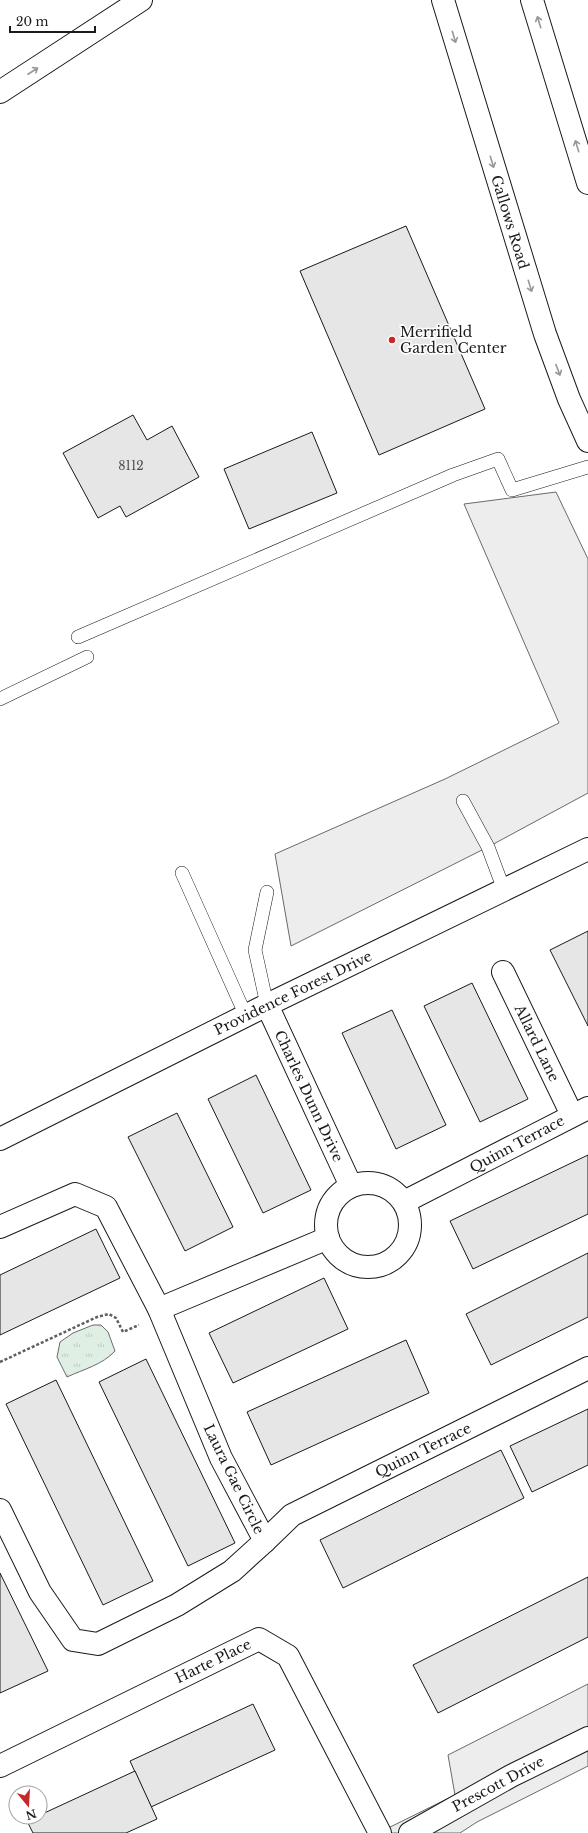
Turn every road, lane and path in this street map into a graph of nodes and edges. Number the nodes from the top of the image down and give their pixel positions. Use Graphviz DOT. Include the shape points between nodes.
graph roads {
  1 [pos="141,0"];
  2 [pos="443,0"];
  3 [pos="532,0"];
  4 [pos="0,92"];
  5 [pos="588,183"];
  6 [pos="588,441"];
  7 [pos="588,466"];
  8 [pos="78,637"];
  9 [pos="87,657"];
  10 [pos="0,699"];
  11 [pos="463,801"];
  12 [pos="588,849"];
  13 [pos="182,873"];
  14 [pos="504,890"];
  15 [pos="267,892"];
  16 [pos="502,972"];
  17 [pos="267,1005"];
  18 [pos="246,1016"];
  19 [pos="580,1111"];
  20 [pos="0,1139"];
  21 [pos="351,1186"];
  22 [pos="404,1202"];
  23 [pos="0,1227"];
  24 [pos="328,1238"];
  25 [pos="160,1312"];
  26 [pos="0,1362"];
  27 [pos="588,1368"];
  28 [pos="0,1510"];
  29 [pos="265,1541"];
  30 [pos="588,1738"];
  31 [pos="0,1766"];
  32 [pos="380,1833"];
  33 [pos="410,1833"];
  4 -- 1 [label="street, one-way"];
  2 -- 6 [label="street, Gallows Road, one-way" via="544,334"];
  5 -- 3 [label="street, one-way"];
  7 -- 8 [label="lane" via="512,490 498,459 453,475"];
  9 -- 10 [label="lane"];
  11 -- 14 [label="lane" via="488,847"];
  12 -- 14 [label="street, Providence Forest Drive"];
  13 -- 18 [label="lane"];
  14 -- 17 [label="street, Providence Forest Drive"];
  15 -- 17 [label="lane" via="255,950"];
  16 -- 19 [label="street, Allard Lane"];
  17 -- 18 [label="street, Providence Forest Drive"];
  17 -- 21 [label="street, Charles Dunn Drive"];
  18 -- 20 [label="street, Providence Forest Drive"];
  19 -- 22 [label="street, Quinn Terrace"];
  21 -- 22 [label="street" via="375,1183 386,1186"];
  21 -- 24 [label="street" via="340,1193 330,1208 326,1226"];
  22 -- 24 [label="street" via="410,1216 410,1230 406,1243 398,1255 386,1263 358,1266 345,1260 335,1251"];
  23 -- 25 [label="street, Laura Gae Circle" via="75,1194 106,1207"];
  24 -- 25 [label="street"];
  25 -- 26 [label="path" via="123,1332 116,1318 109,1314 97,1317"];
  25 -- 29 [label="street, Laura Gae Circle" via="221,1458"];
  27 -- 29 [label="street, Quinn Terrace" via="292,1515"];
  28 -- 29 [label="street, Laura Gae Circle" via="40,1592 73,1640 98,1644 176,1605 232,1571"];
  30 -- 33 [label="street, Prescott Drive" via="511,1776"];
  31 -- 32 [label="street, Harte Place" via="259,1639 288,1656"];
}
